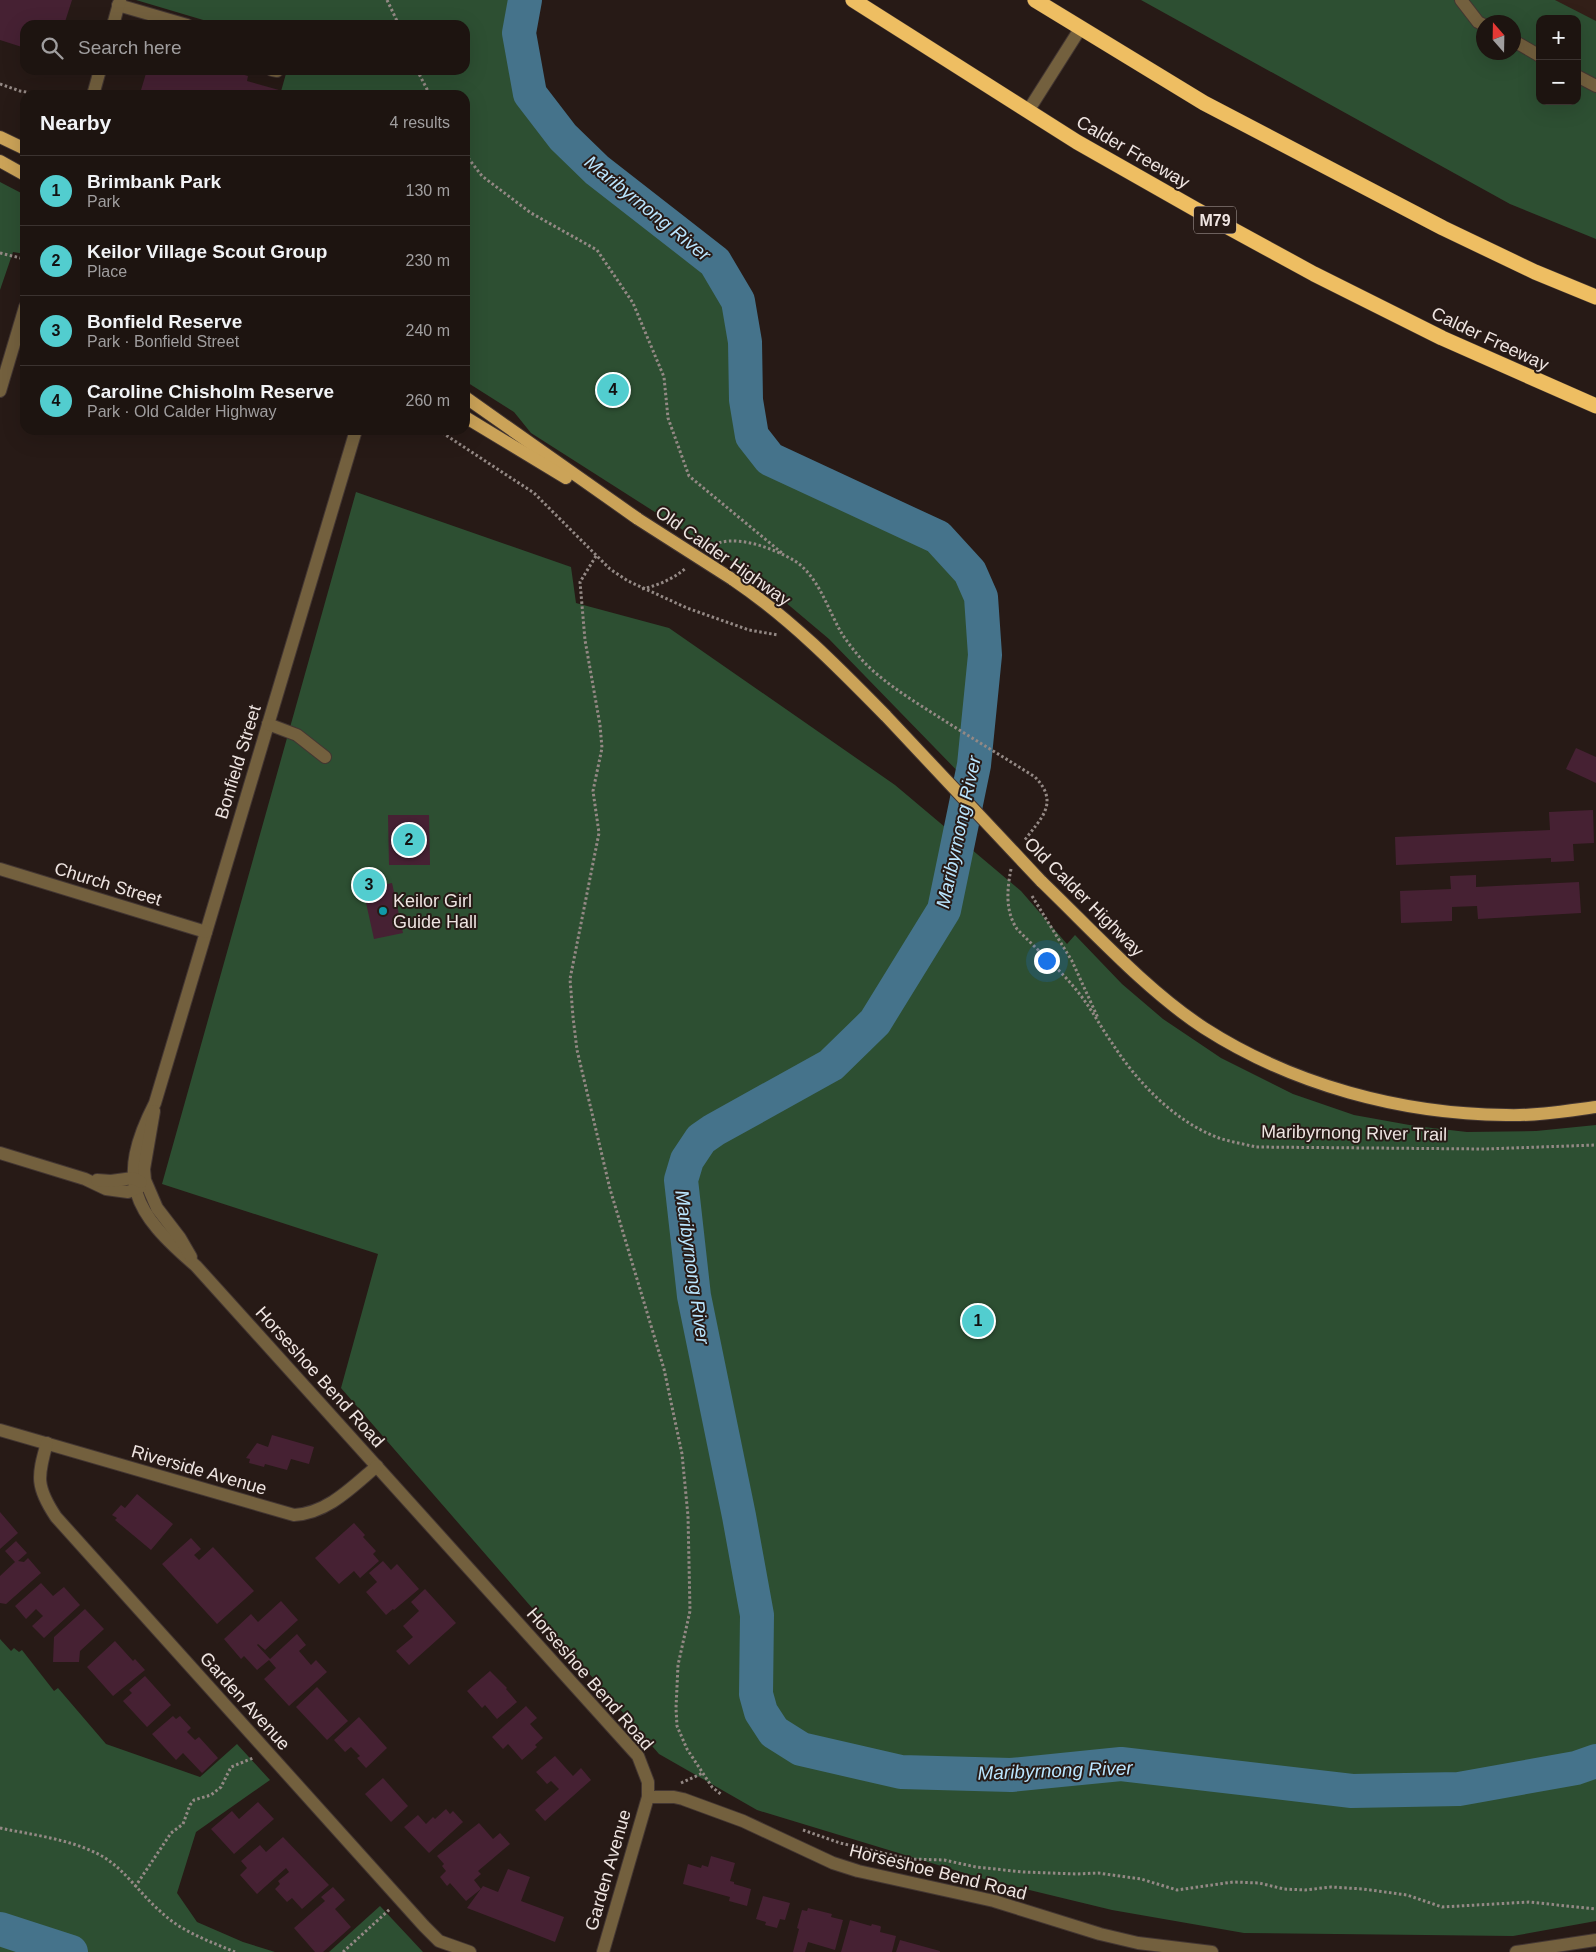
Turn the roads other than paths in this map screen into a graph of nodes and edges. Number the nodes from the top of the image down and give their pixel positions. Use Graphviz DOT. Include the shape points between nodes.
graph roads {
  1 [pos="853,0"];
  2 [pos="1035,0"];
  3 [pos="1461,0"];
  4 [pos="119,2"];
  5 [pos="1476,19"];
  6 [pos="114,20"];
  7 [pos="172,20"];
  8 [pos="1080,28"];
  9 [pos="1521,45"];
  10 [pos="1536,54"];
  11 [pos="98,75"];
  12 [pos="1581,78"];
  13 [pos="1596,86"];
  14 [pos="94,90"];
  15 [pos="1028,111"];
  16 [pos="0,137"];
  17 [pos="20,147"];
  18 [pos="0,161"];
  19 [pos="20,172"];
  20 [pos="1596,297"];
  21 [pos="20,324"];
  22 [pos="0,390"];
  23 [pos="470,401"];
  24 [pos="1596,406"];
  25 [pos="470,420"];
  26 [pos="355,435"];
  27 [pos="638,519"];
  28 [pos="268,724"];
  29 [pos="325,757"];
  30 [pos="0,869"];
  31 [pos="206,932"];
  32 [pos="1596,1107"];
  33 [pos="0,1153"];
  34 [pos="138,1184"];
  35 [pos="0,1430"];
  36 [pos="46,1443"];
  37 [pos="377,1466"];
  38 [pos="648,1797"];
  39 [pos="1596,1940"];
  40 [pos="470,1952"];
  41 [pos="603,1952"];
  42 [pos="1212,1952"];
  43 [pos="1516,1952"];
  1 -- 15 [label="highway, Calder Freeway / M79"];
  2 -- 8 [label="highway"];
  3 -- 5 [label="street"];
  4 -- 6 [label="street"];
  4 -- 7 [label="street"];
  8 -- 15 [label="street"];
  8 -- 20 [label="highway" via="1204,103 1443,228"];
  9 -- 10 [label="street"];
  11 -- 14 [label="street"];
  12 -- 13 [label="street"];
  15 -- 24 [label="highway, Calder Freeway / M79" via="1178,200 1314,274 1442,338"];
  16 -- 17 [label="main road"];
  18 -- 19 [label="main road"];
  21 -- 22 [label="street"];
  23 -- 27 [label="main road, Old Calder Highway"];
  25 -- 27 [label="main road, Old Calder Highway"];
  26 -- 28 [label="street, Bonfield Street"];
  27 -- 32 [label="main road, Old Calder Highway, bridge" via="732,579 800,631 839,667 1042,881 1150,985 1203,1027 1301,1077 1382,1100 1431,1109 1506,1115"];
  28 -- 29 [label="street" via="296,735"];
  28 -- 31 [label="street, Bonfield Street"];
  30 -- 31 [label="street, Church Street"];
  31 -- 34 [label="street, Bonfield Street" via="154,1104 152,1130"];
  33 -- 34 [label="street" via="85,1179"];
  34 -- 37 [label="street, Horseshoe Bend Road" via="151,1220 172,1245 196,1266"];
  35 -- 36 [label="street, Riverside Avenue"];
  36 -- 37 [label="street, Riverside Avenue" via="294,1515 315,1512 326,1506"];
  36 -- 40 [label="street, Garden Avenue" via="39,1478 47,1503 56,1517 424,1926 439,1941"];
  37 -- 38 [label="street, Horseshoe Bend Road" via="633,1750 644,1769"];
  38 -- 41 [label="street, Garden Avenue"];
  38 -- 42 [label="street, Horseshoe Bend Road" via="683,1799 858,1871 994,1901 1100,1934"];
  39 -- 43 [label="street"];
}
